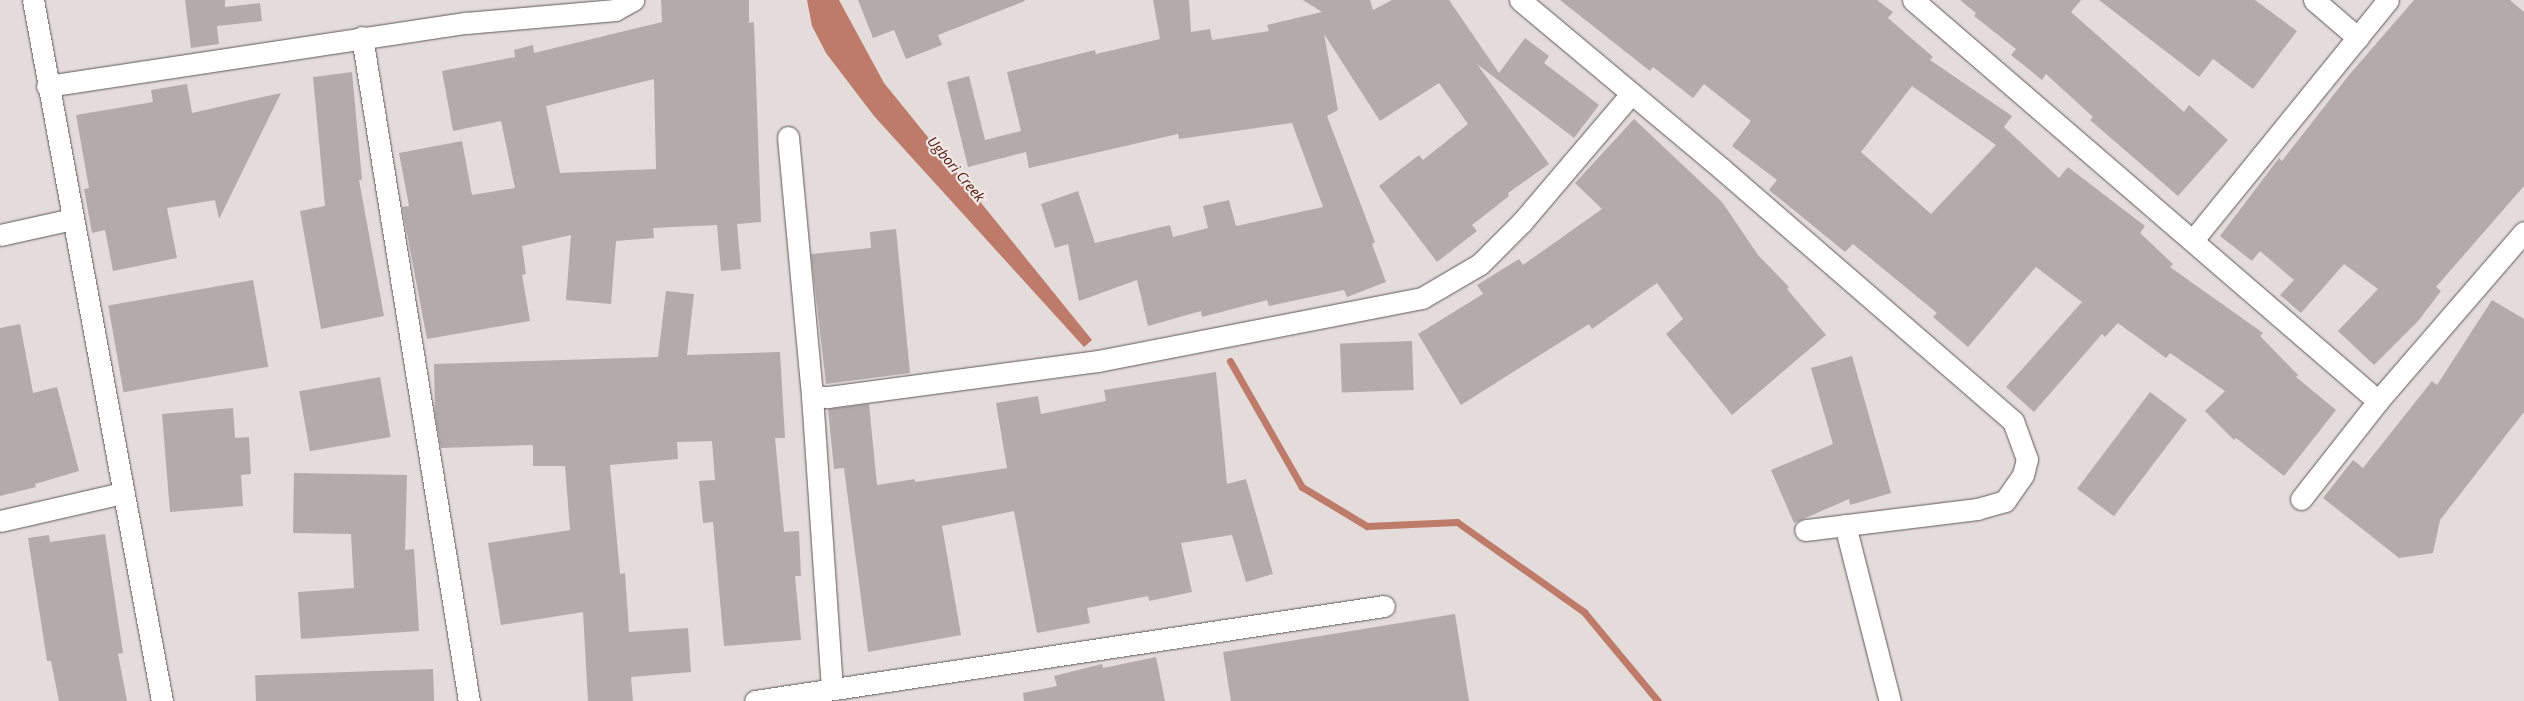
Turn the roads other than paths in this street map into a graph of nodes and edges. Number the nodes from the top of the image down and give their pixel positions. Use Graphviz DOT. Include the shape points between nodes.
graph roads {
  1 [pos="33,0"];
  2 [pos="633,0"];
  3 [pos="1520,0"];
  4 [pos="1913,0"];
  5 [pos="2314,0"];
  6 [pos="2388,0"];
  7 [pos="362,37"];
  8 [pos="2358,38"];
  9 [pos="47,86"];
  10 [pos="1631,94"];
  11 [pos="788,137"];
  12 [pos="72,219"];
  13 [pos="2524,232"];
  14 [pos="0,235"];
  15 [pos="2193,240"];
  16 [pos="812,396"];
  17 [pos="2378,401"];
  18 [pos="122,494"];
  19 [pos="2301,499"];
  20 [pos="0,520"];
  21 [pos="1845,525"];
  22 [pos="1805,530"];
  23 [pos="1384,606"];
  24 [pos="832,689"];
  25 [pos="162,701"];
  26 [pos="470,701"];
  27 [pos="755,701"];
  28 [pos="1890,701"];
  1 -- 9 [label="street"];
  2 -- 7 [label="street" via="615,10 466,23"];
  3 -- 10 [label="street"];
  4 -- 15 [label="street"];
  5 -- 8 [label="street"];
  6 -- 8 [label="street"];
  7 -- 9 [label="street"];
  7 -- 26 [label="street"];
  8 -- 15 [label="street"];
  9 -- 12 [label="street"];
  10 -- 16 [label="street" via="1522,222 1480,264 1422,298 1098,361"];
  10 -- 21 [label="street" via="2013,421 2027,459 2023,475 2005,501 1977,509"];
  11 -- 16 [label="street"];
  12 -- 14 [label="street"];
  12 -- 18 [label="street"];
  13 -- 17 [label="street"];
  15 -- 17 [label="street"];
  16 -- 24 [label="street"];
  17 -- 19 [label="street"];
  18 -- 20 [label="street"];
  18 -- 25 [label="street"];
  21 -- 22 [label="street"];
  21 -- 28 [label="street"];
  23 -- 24 [label="street"];
  24 -- 27 [label="street"];
}
